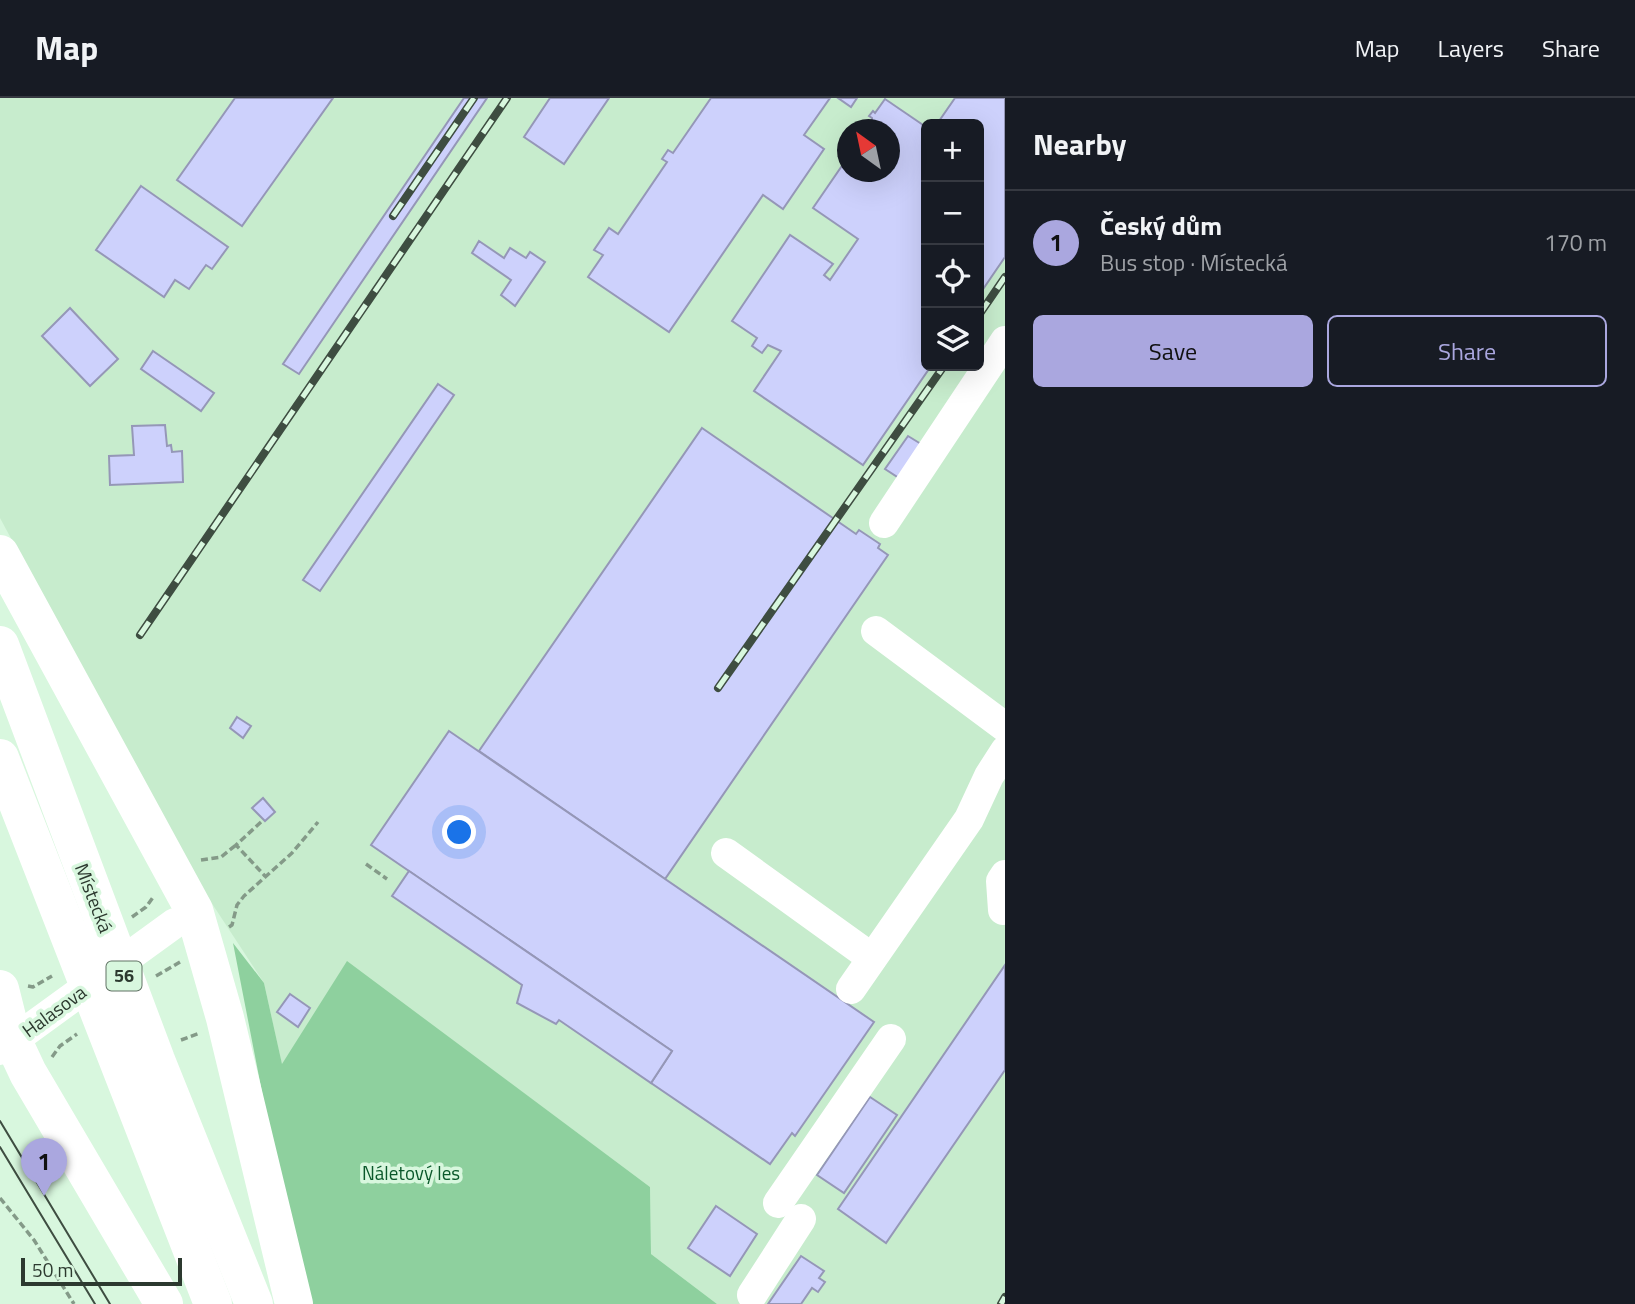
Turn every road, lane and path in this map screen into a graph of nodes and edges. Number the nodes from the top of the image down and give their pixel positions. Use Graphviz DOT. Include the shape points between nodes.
graph roads {
  1 [pos="1005,341"];
  2 [pos="884,523"];
  3 [pos="0,554"];
  4 [pos="876,631"];
  5 [pos="0,645"];
  6 [pos="1005,727"];
  7 [pos="1005,751"];
  8 [pos="0,758"];
  9 [pos="261,822"];
  10 [pos="726,853"];
  11 [pos="366,863"];
  12 [pos="1005,875"];
  13 [pos="265,876"];
  14 [pos="387,879"];
  15 [pos="1003,910"];
  16 [pos="175,923"];
  17 [pos="872,958"];
  18 [pos="0,989"];
  19 [pos="850,989"];
  20 [pos="189,1037"];
  21 [pos="891,1039"];
  22 [pos="179,1041"];
  23 [pos="6,1046"];
  24 [pos="0,1198"];
  25 [pos="751,1295"];
  26 [pos="74,1304"];
  27 [pos="164,1304"];
  28 [pos="213,1304"];
  29 [pos="254,1304"];
  30 [pos="294,1304"];
  1 -- 2 [label="street"];
  3 -- 30 [label="highway" via="194,910"];
  4 -- 6 [label="street"];
  5 -- 29 [label="highway, Místecká / 56" via="156,1060"];
  7 -- 17 [label="street" via="969,820"];
  8 -- 28 [label="highway, Místecká / 56"];
  9 -- 13 [label="path" via="236,845"];
  10 -- 17 [label="street"];
  11 -- 14 [label="path"];
  12 -- 15 [label="street" via="1001,881"];
  16 -- 23 [label="street, Halasova"];
  17 -- 19 [label="street"];
  18 -- 23 [label="highway"];
  20 -- 22 [label="path"];
  21 -- 25 [label="street" via="790,1211"];
  23 -- 27 [label="highway" via="28,1073"];
  24 -- 26 [label="path" via="34,1240"];
}
